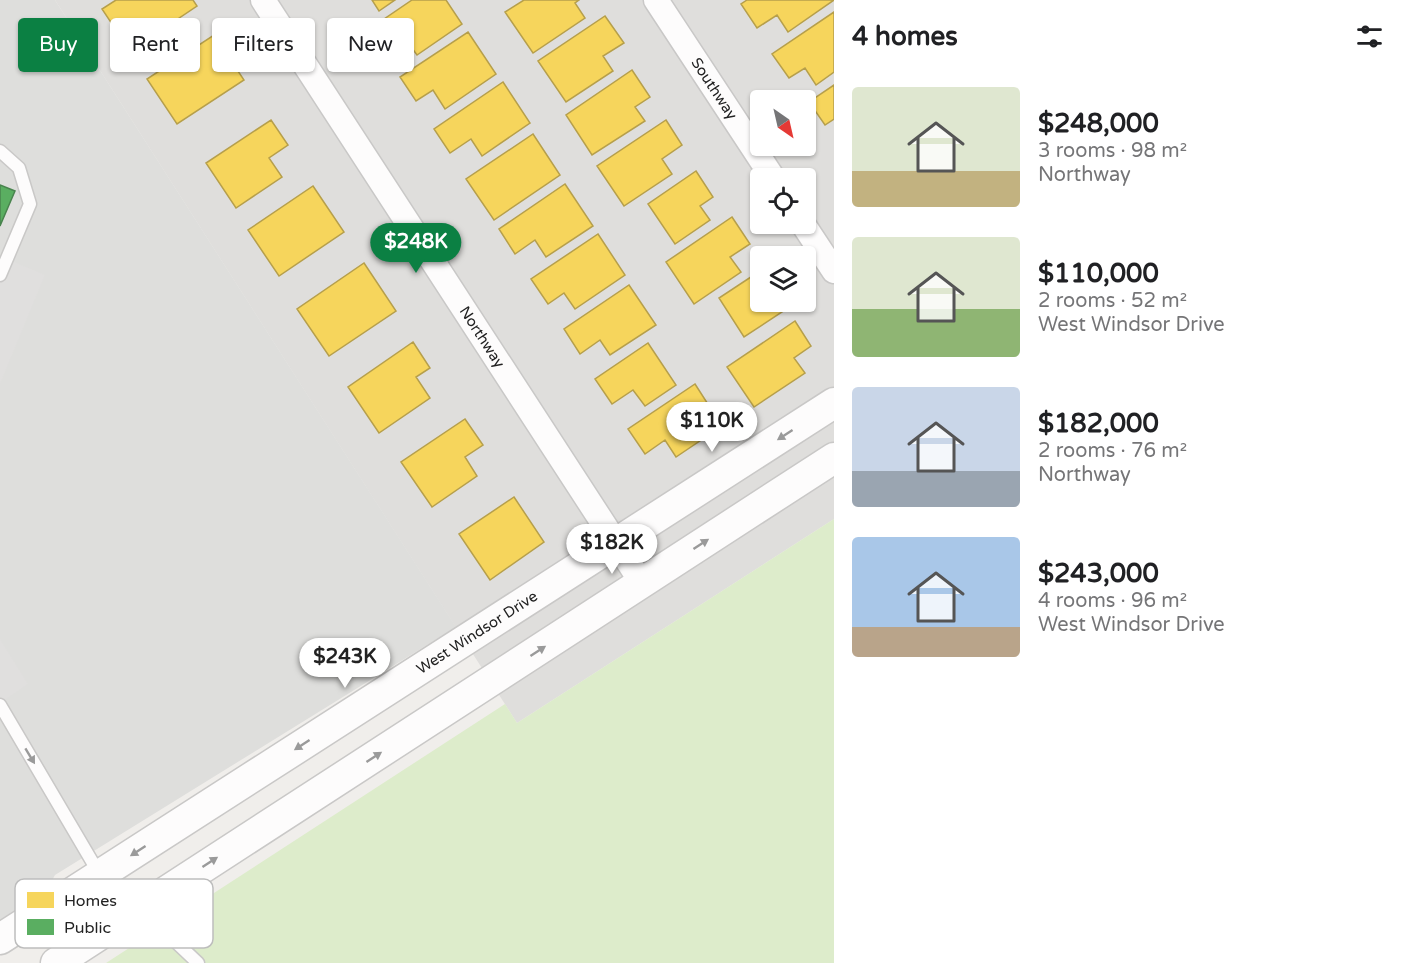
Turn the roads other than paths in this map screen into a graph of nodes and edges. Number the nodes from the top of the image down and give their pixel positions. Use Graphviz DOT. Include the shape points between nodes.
graph roads {
  1 [pos="263,0"];
  2 [pos="656,0"];
  3 [pos="0,151"];
  4 [pos="766,168"];
  5 [pos="810,234"];
  6 [pos="834,271"];
  7 [pos="0,275"];
  8 [pos="834,403"];
  9 [pos="834,458"];
  10 [pos="616,544"];
  11 [pos="642,583"];
  12 [pos="0,705"];
  13 [pos="100,875"];
  14 [pos="94,879"];
  15 [pos="105,879"];
  16 [pos="185,879"];
  17 [pos="15,929"];
  18 [pos="0,939"];
  19 [pos="79,948"];
  20 [pos="182,948"];
  21 [pos="56,963"];
  22 [pos="198,963"];
  1 -- 10 [label="street, Northway"];
  2 -- 4 [label="street, Southway"];
  3 -- 7 [label="lane" via="19,168 30,204"];
  5 -- 6 [label="street"];
  8 -- 10 [label="street, West Windsor Drive, one-way"];
  11 -- 9 [label="street, one-way"];
  10 -- 11 [label="street, Northway"];
  10 -- 13 [label="street, West Windsor Drive, one-way"];
  16 -- 11 [label="street, one-way"];
  12 -- 13 [label="lane, one-way"];
  13 -- 14 [label="street, West Windsor Drive"];
  13 -- 15 [label="lane"];
  17 -- 18 [label="street, West Windsor Drive"];
  19 -- 21 [label="street"];
  20 -- 22 [label="lane"];
}
